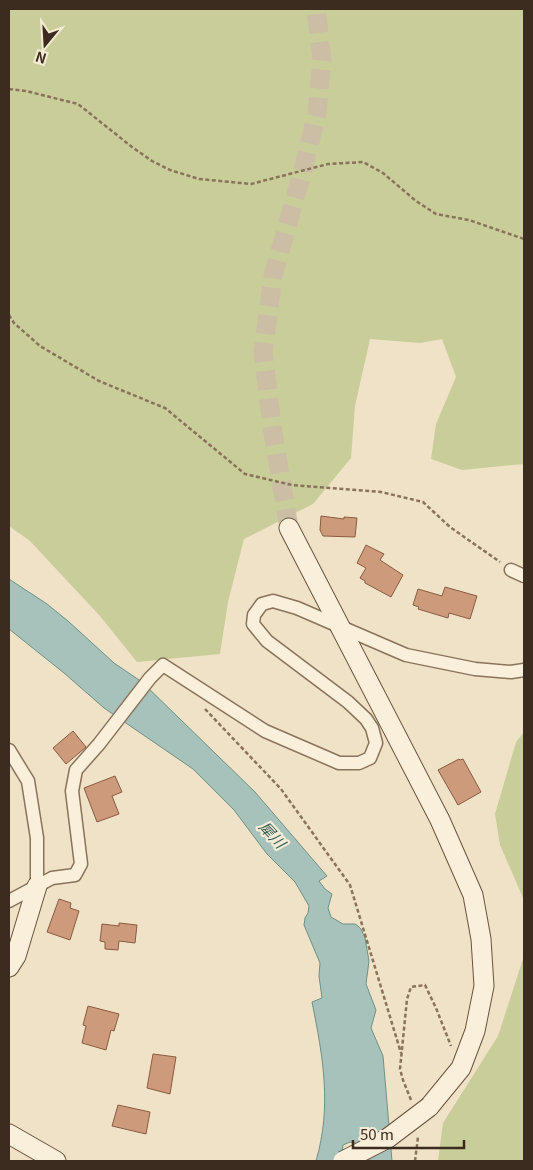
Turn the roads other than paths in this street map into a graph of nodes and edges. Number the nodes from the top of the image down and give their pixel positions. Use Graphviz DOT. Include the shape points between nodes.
graph roads {
  1 [pos="289,528"];
  2 [pos="511,570"];
  3 [pos="524,576"];
  4 [pos="341,628"];
  5 [pos="524,670"];
  6 [pos="9,750"];
  7 [pos="37,886"];
  8 [pos="9,901"];
  9 [pos="9,968"];
  10 [pos="9,1134"];
  11 [pos="56,1161"];
  12 [pos="343,1161"];
  1 -- 4 [label="street"];
  2 -- 3 [label="street"];
  4 -- 5 [label="street" via="406,656 475,668 511,672"];
  4 -- 7 [label="street" via="273,601 262,604 254,615 253,624 267,641 366,719 376,743 370,758 359,764 339,763 265,731 163,665 76,770 72,791 81,864 75,875 52,878"];
  4 -- 12 [label="street, bridge" via="440,820 473,895 481,939 484,986 475,1031 461,1068 388,1138"];
  6 -- 7 [label="street" via="28,781 37,838"];
  7 -- 8 [label="street"];
  7 -- 9 [label="street" via="16,956"];
  10 -- 11 [label="street"];
}
